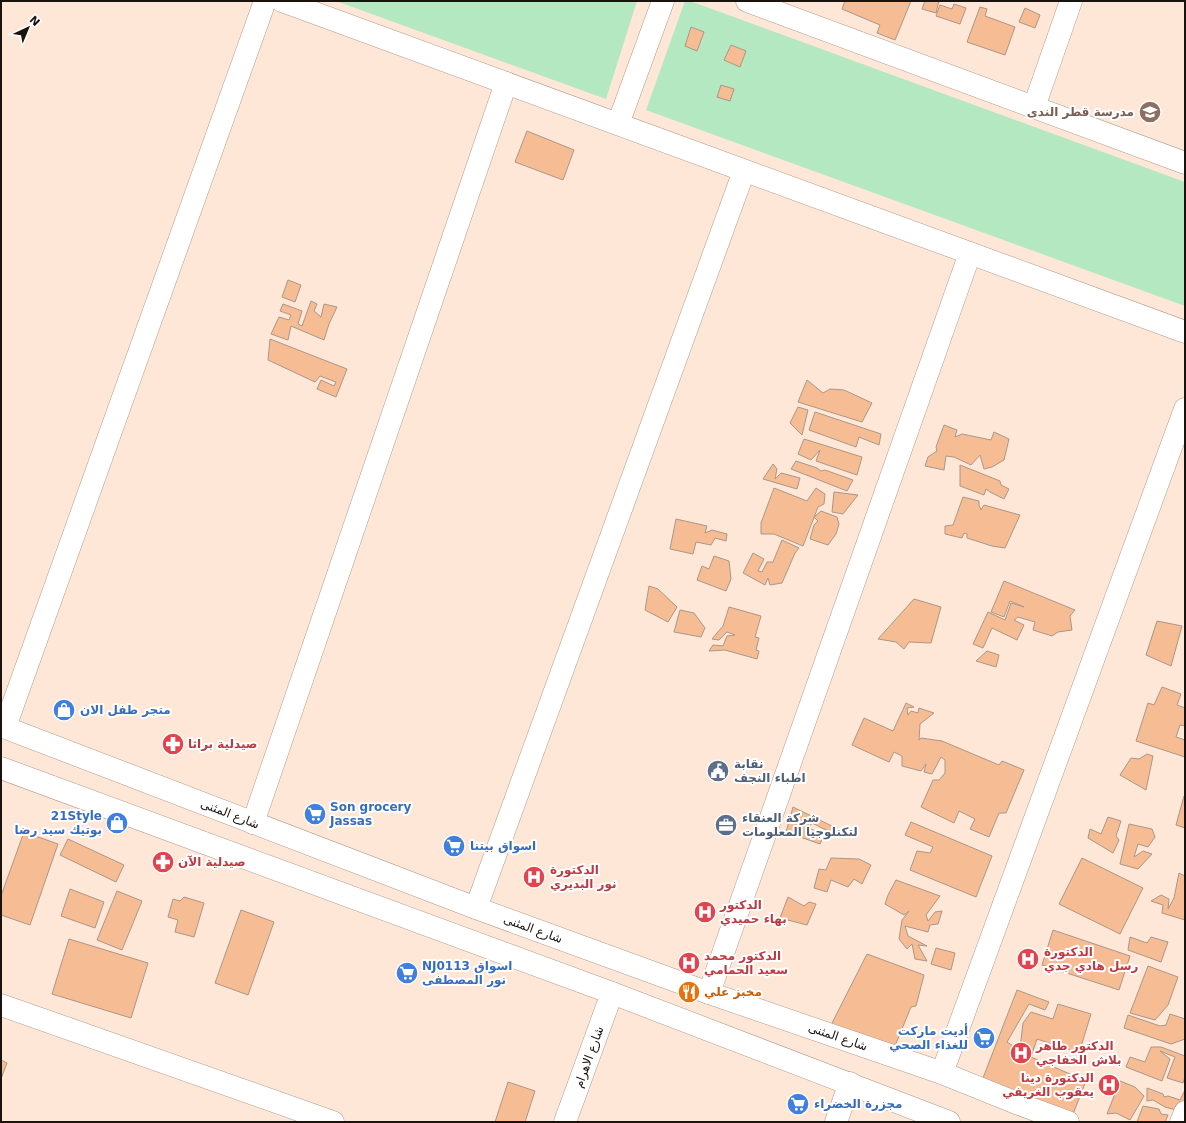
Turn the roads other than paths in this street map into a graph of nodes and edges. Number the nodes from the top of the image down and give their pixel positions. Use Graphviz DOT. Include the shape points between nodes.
graph roads {
  1 [pos="265,1"];
  2 [pos="282,1"];
  3 [pos="663,1"];
  4 [pos="747,1"];
  5 [pos="1071,1"];
  6 [pos="795,9"];
  7 [pos="506,83"];
  8 [pos="1034,107"];
  9 [pos="618,124"];
  10 [pos="1185,163"];
  11 [pos="744,170"];
  12 [pos="970,253"];
  13 [pos="1185,332"];
  14 [pos="1185,409"];
  15 [pos="3,726"];
  16 [pos="1,768"];
  17 [pos="253,823"];
  18 [pos="476,908"];
  19 [pos="612,993"];
  20 [pos="709,993"];
  21 [pos="1,1005"];
  22 [pos="942,1073"];
  23 [pos="850,1083"];
  24 [pos="1185,1112"];
  25 [pos="1024,1113"];
  26 [pos="306,1118"];
  27 [pos="333,1122"];
  28 [pos="565,1122"];
  29 [pos="836,1122"];
  30 [pos="949,1122"];
  31 [pos="1068,1122"];
  32 [pos="1181,1122"];
  1 -- 15 [label="street"];
  2 -- 7 [label="street"];
  3 -- 9 [label="street"];
  4 -- 6 [label="street"];
  5 -- 8 [label="street"];
  6 -- 8 [label="street"];
  7 -- 9 [label="street"];
  7 -- 17 [label="street"];
  8 -- 10 [label="street"];
  9 -- 11 [label="street"];
  11 -- 12 [label="street"];
  11 -- 18 [label="street"];
  12 -- 13 [label="street"];
  12 -- 20 [label="street"];
  14 -- 22 [label="street"];
  15 -- 17 [label="street, شارع المثنى"];
  16 -- 19 [label="street"];
  17 -- 18 [label="street, شارع المثنى"];
  18 -- 20 [label="street, شارع المثنى"];
  19 -- 23 [label="street"];
  19 -- 28 [label="street, شارع الاهرام"];
  20 -- 22 [label="street, شارع المثنى"];
  21 -- 26 [label="street"];
  22 -- 25 [label="street, شارع المثنى"];
  23 -- 29 [label="street"];
  23 -- 30 [label="street"];
  24 -- 32 [label="street"];
  25 -- 31 [label="street, شارع المثنى"];
  26 -- 27 [label="street"];
}
